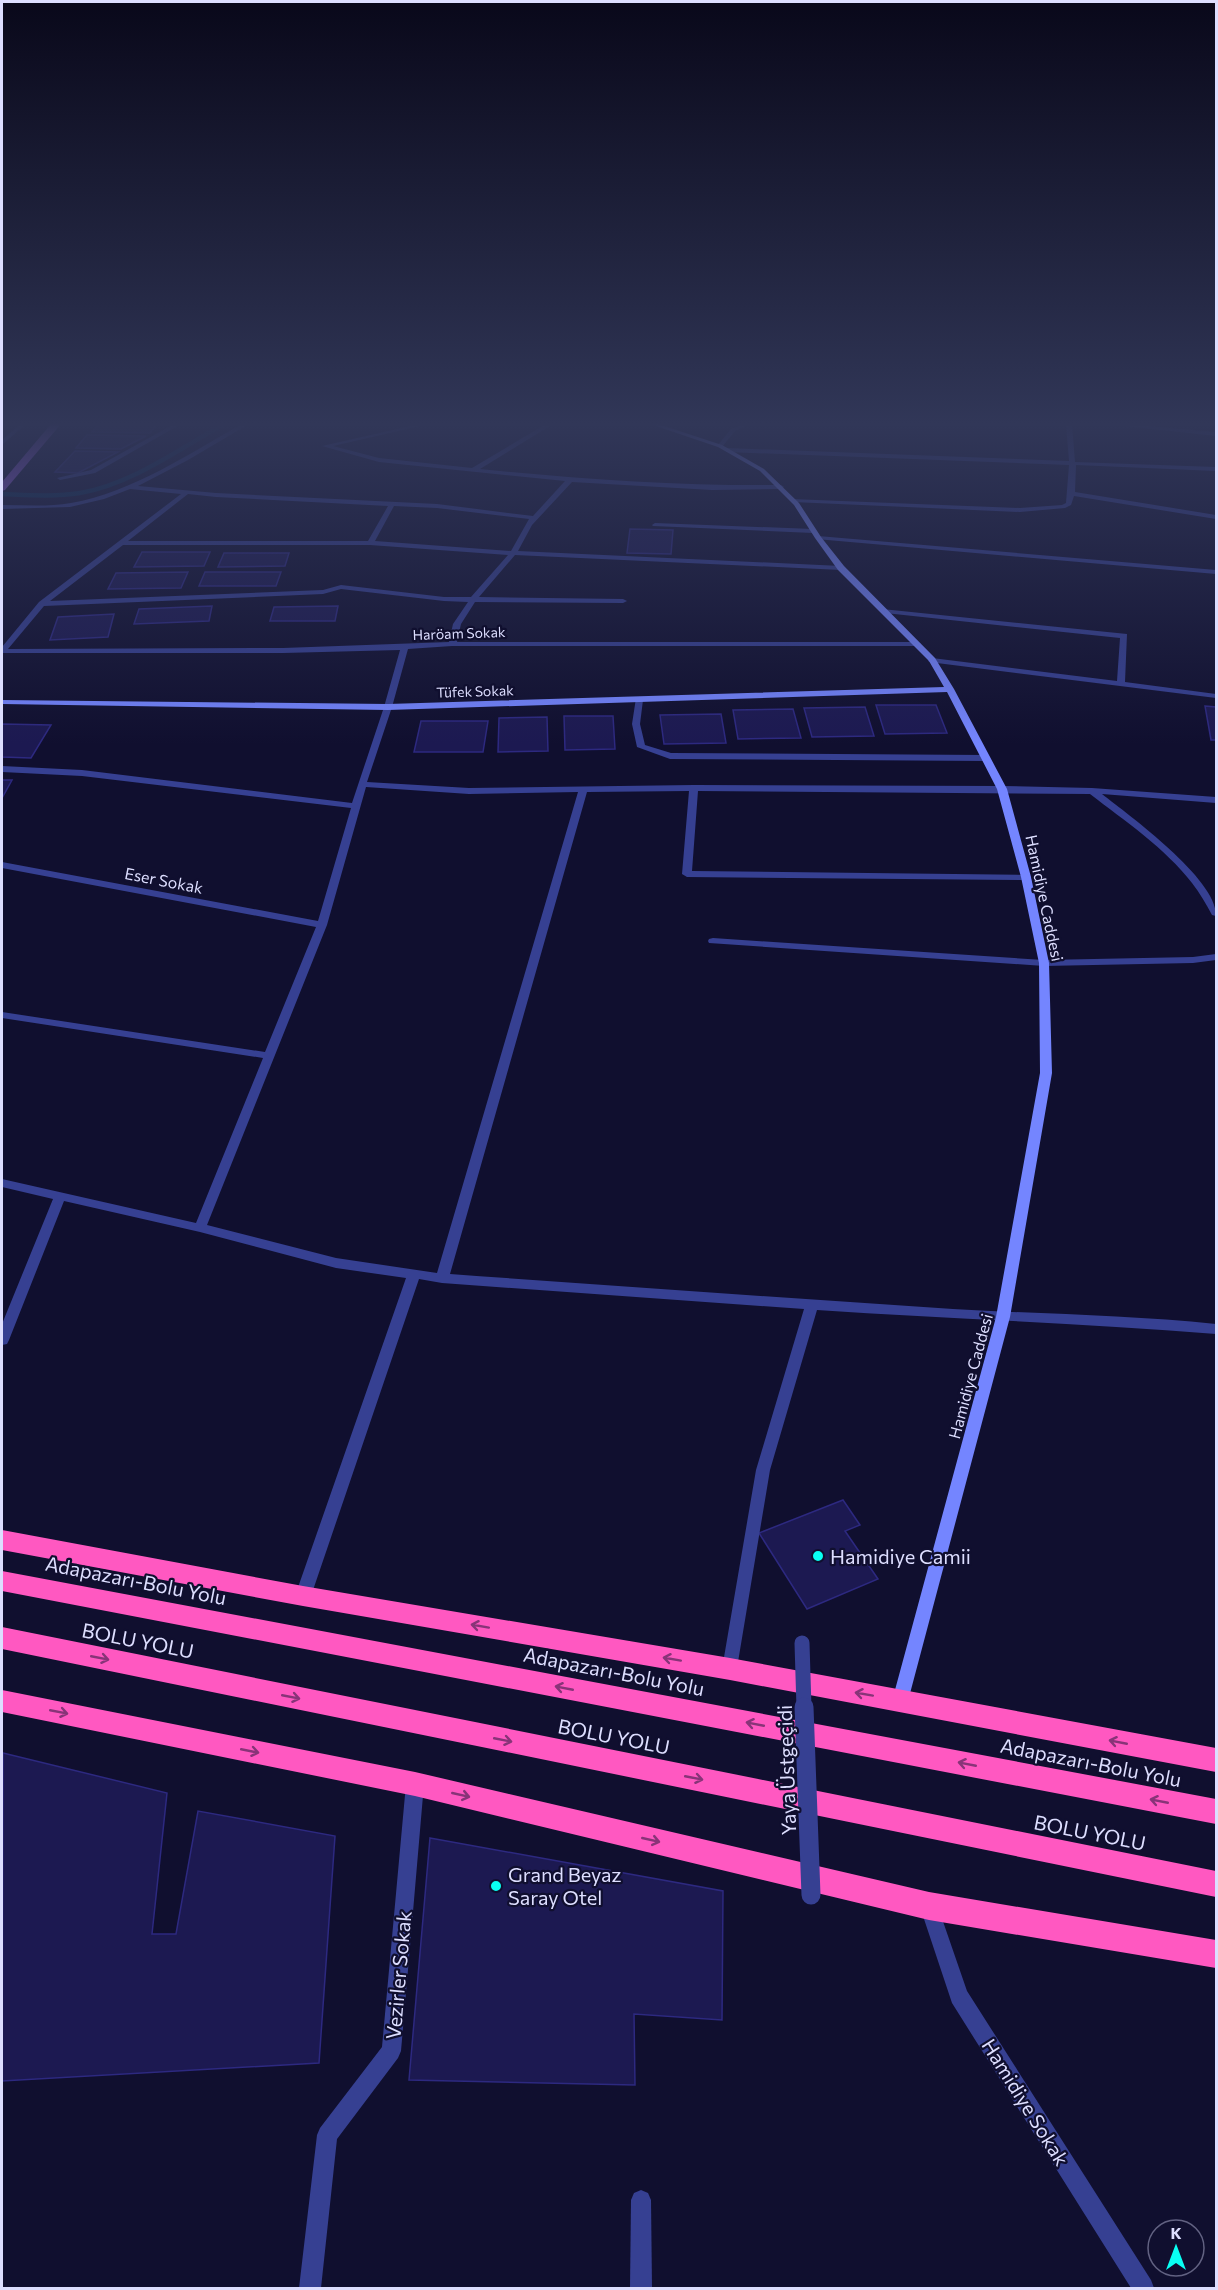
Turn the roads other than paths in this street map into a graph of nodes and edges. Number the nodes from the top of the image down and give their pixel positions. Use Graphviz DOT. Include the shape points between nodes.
graph roads {
  1 [pos="138,531"];
  2 [pos="377,531"];
  3 [pos="526,531"];
  4 [pos="759,531"];
  5 [pos="813,531"];
  6 [pos="815,534"];
  7 [pos="122,543"];
  8 [pos="370,543"];
  9 [pos="513,553"];
  10 [pos="841,568"];
  11 [pos="1216,572"];
  12 [pos="473,599"];
  13 [pos="623,601"];
  14 [pos="42,604"];
  15 [pos="885,611"];
  16 [pos="452,644"];
  17 [pos="917,644"];
  18 [pos="404,648"];
  19 [pos="2,651"];
  20 [pos="932,660"];
  21 [pos="1121,684"];
  22 [pos="950,689"];
  23 [pos="1216,696"];
  24 [pos="639,700"];
  25 [pos="2,702"];
  26 [pos="388,707"];
  27 [pos="986,758"];
  28 [pos="2,769"];
  29 [pos="362,784"];
  30 [pos="694,788"];
  31 [pos="1002,789"];
  32 [pos="583,790"];
  33 [pos="1092,791"];
  34 [pos="1216,800"];
  35 [pos="356,806"];
  36 [pos="2,865"];
  37 [pos="1026,877"];
  38 [pos="1216,913"];
  39 [pos="322,924"];
  40 [pos="712,940"];
  41 [pos="1216,957"];
  42 [pos="1044,963"];
  43 [pos="2,1015"];
  44 [pos="269,1056"];
  45 [pos="2,1183"];
  46 [pos="60,1196"];
  47 [pos="200,1228"];
  48 [pos="414,1274"];
  49 [pos="442,1278"];
  50 [pos="812,1305"];
  51 [pos="1003,1317"];
  52 [pos="1216,1329"];
  53 [pos="2,1340"];
  54 [pos="2,1540"];
  55 [pos="2,1581"];
  56 [pos="303,1596"];
  57 [pos="2,1638"];
  58 [pos="802,1643"];
  59 [pos="730,1669"];
  60 [pos="2,1701"];
  61 [pos="900,1701"];
  62 [pos="1216,1760"];
  63 [pos="416,1784"];
  64 [pos="1216,1812"];
  65 [pos="1216,1884"];
  66 [pos="811,1895"];
  67 [pos="929,1906"];
  68 [pos="1216,1954"];
  69 [pos="641,2200"];
  70 [pos="310,2289"];
  71 [pos="641,2289"];
  72 [pos="1143,2289"];
  1 -- 7 [label="street"];
  2 -- 8 [label="street"];
  3 -- 9 [label="street"];
  4 -- 6 [label="street"];
  5 -- 6 [label="street, Hamidiye Caddesi"];
  6 -- 10 [label="street, Hamidiye Caddesi"];
  6 -- 11 [label="street"];
  7 -- 8 [label="street"];
  7 -- 14 [label="street"];
  8 -- 9 [label="street"];
  9 -- 10 [label="street"];
  9 -- 12 [label="street"];
  10 -- 15 [label="street, Hamidiye Caddesi"];
  12 -- 13 [label="street"];
  12 -- 14 [label="street" via="341,587 323,592"];
  12 -- 16 [label="street" via="457,624"];
  14 -- 19 [label="street"];
  15 -- 17 [label="street, Hamidiye Caddesi"];
  15 -- 21 [label="street" via="1124,636"];
  16 -- 17 [label="street, Haröam Sokak"];
  16 -- 18 [label="street, Haröam Sokak"];
  17 -- 20 [label="street, Hamidiye Caddesi"];
  18 -- 19 [label="street, Haröam Sokak"];
  18 -- 26 [label="street"];
  20 -- 21 [label="street"];
  20 -- 22 [label="street, Hamidiye Caddesi"];
  21 -- 23 [label="street"];
  22 -- 24 [label="street, Tüfek Sokak"];
  22 -- 27 [label="street, Hamidiye Caddesi"];
  24 -- 26 [label="street, Tüfek Sokak"];
  24 -- 27 [label="street" via="636,724 641,747 670,756"];
  25 -- 26 [label="street, Tüfek Sokak"];
  26 -- 29 [label="street"];
  27 -- 31 [label="street, Hamidiye Caddesi"];
  28 -- 35 [label="street" via="82,773"];
  29 -- 32 [label="street" via="469,792"];
  29 -- 35 [label="street"];
  30 -- 31 [label="street"];
  30 -- 32 [label="street"];
  30 -- 37 [label="street" via="687,874"];
  31 -- 33 [label="street"];
  31 -- 37 [label="street, Hamidiye Caddesi"];
  32 -- 49 [label="street"];
  33 -- 34 [label="street"];
  33 -- 38 [label="street" via="1168,851 1211,901"];
  35 -- 39 [label="street"];
  36 -- 39 [label="street, Eser Sokak"];
  37 -- 42 [label="street, Hamidiye Caddesi"];
  39 -- 44 [label="street"];
  40 -- 42 [label="street"];
  41 -- 42 [label="street"];
  42 -- 51 [label="street, Hamidiye Caddesi" via="1046,1073"];
  43 -- 44 [label="street"];
  44 -- 47 [label="street"];
  45 -- 46 [label="street"];
  46 -- 47 [label="street"];
  46 -- 53 [label="street"];
  47 -- 48 [label="street" via="336,1263"];
  48 -- 49 [label="street"];
  48 -- 56 [label="street"];
  49 -- 50 [label="street"];
  50 -- 51 [label="street"];
  50 -- 59 [label="street" via="763,1470"];
  51 -- 52 [label="street"];
  51 -- 61 [label="street, Hamidiye Caddesi"];
  54 -- 56 [label="highway"];
  64 -- 55 [label="highway, Adapazarı-Bolu Yolu, one-way"];
  59 -- 56 [label="highway, one-way"];
  57 -- 65 [label="highway, BOLU YOLU, one-way"];
  58 -- 66 [label="street, Yaya Üstgeçidi, bridge"];
  61 -- 59 [label="highway, one-way"];
  60 -- 63 [label="highway, one-way"];
  62 -- 61 [label="highway, one-way"];
  63 -- 67 [label="highway, one-way"];
  63 -- 70 [label="street, Vezirler Sokak" via="391,2051 327,2135"];
  67 -- 68 [label="highway"];
  67 -- 72 [label="street, Hamidiye Sokak" via="959,1996"];
  69 -- 71 [label="street"];
}
